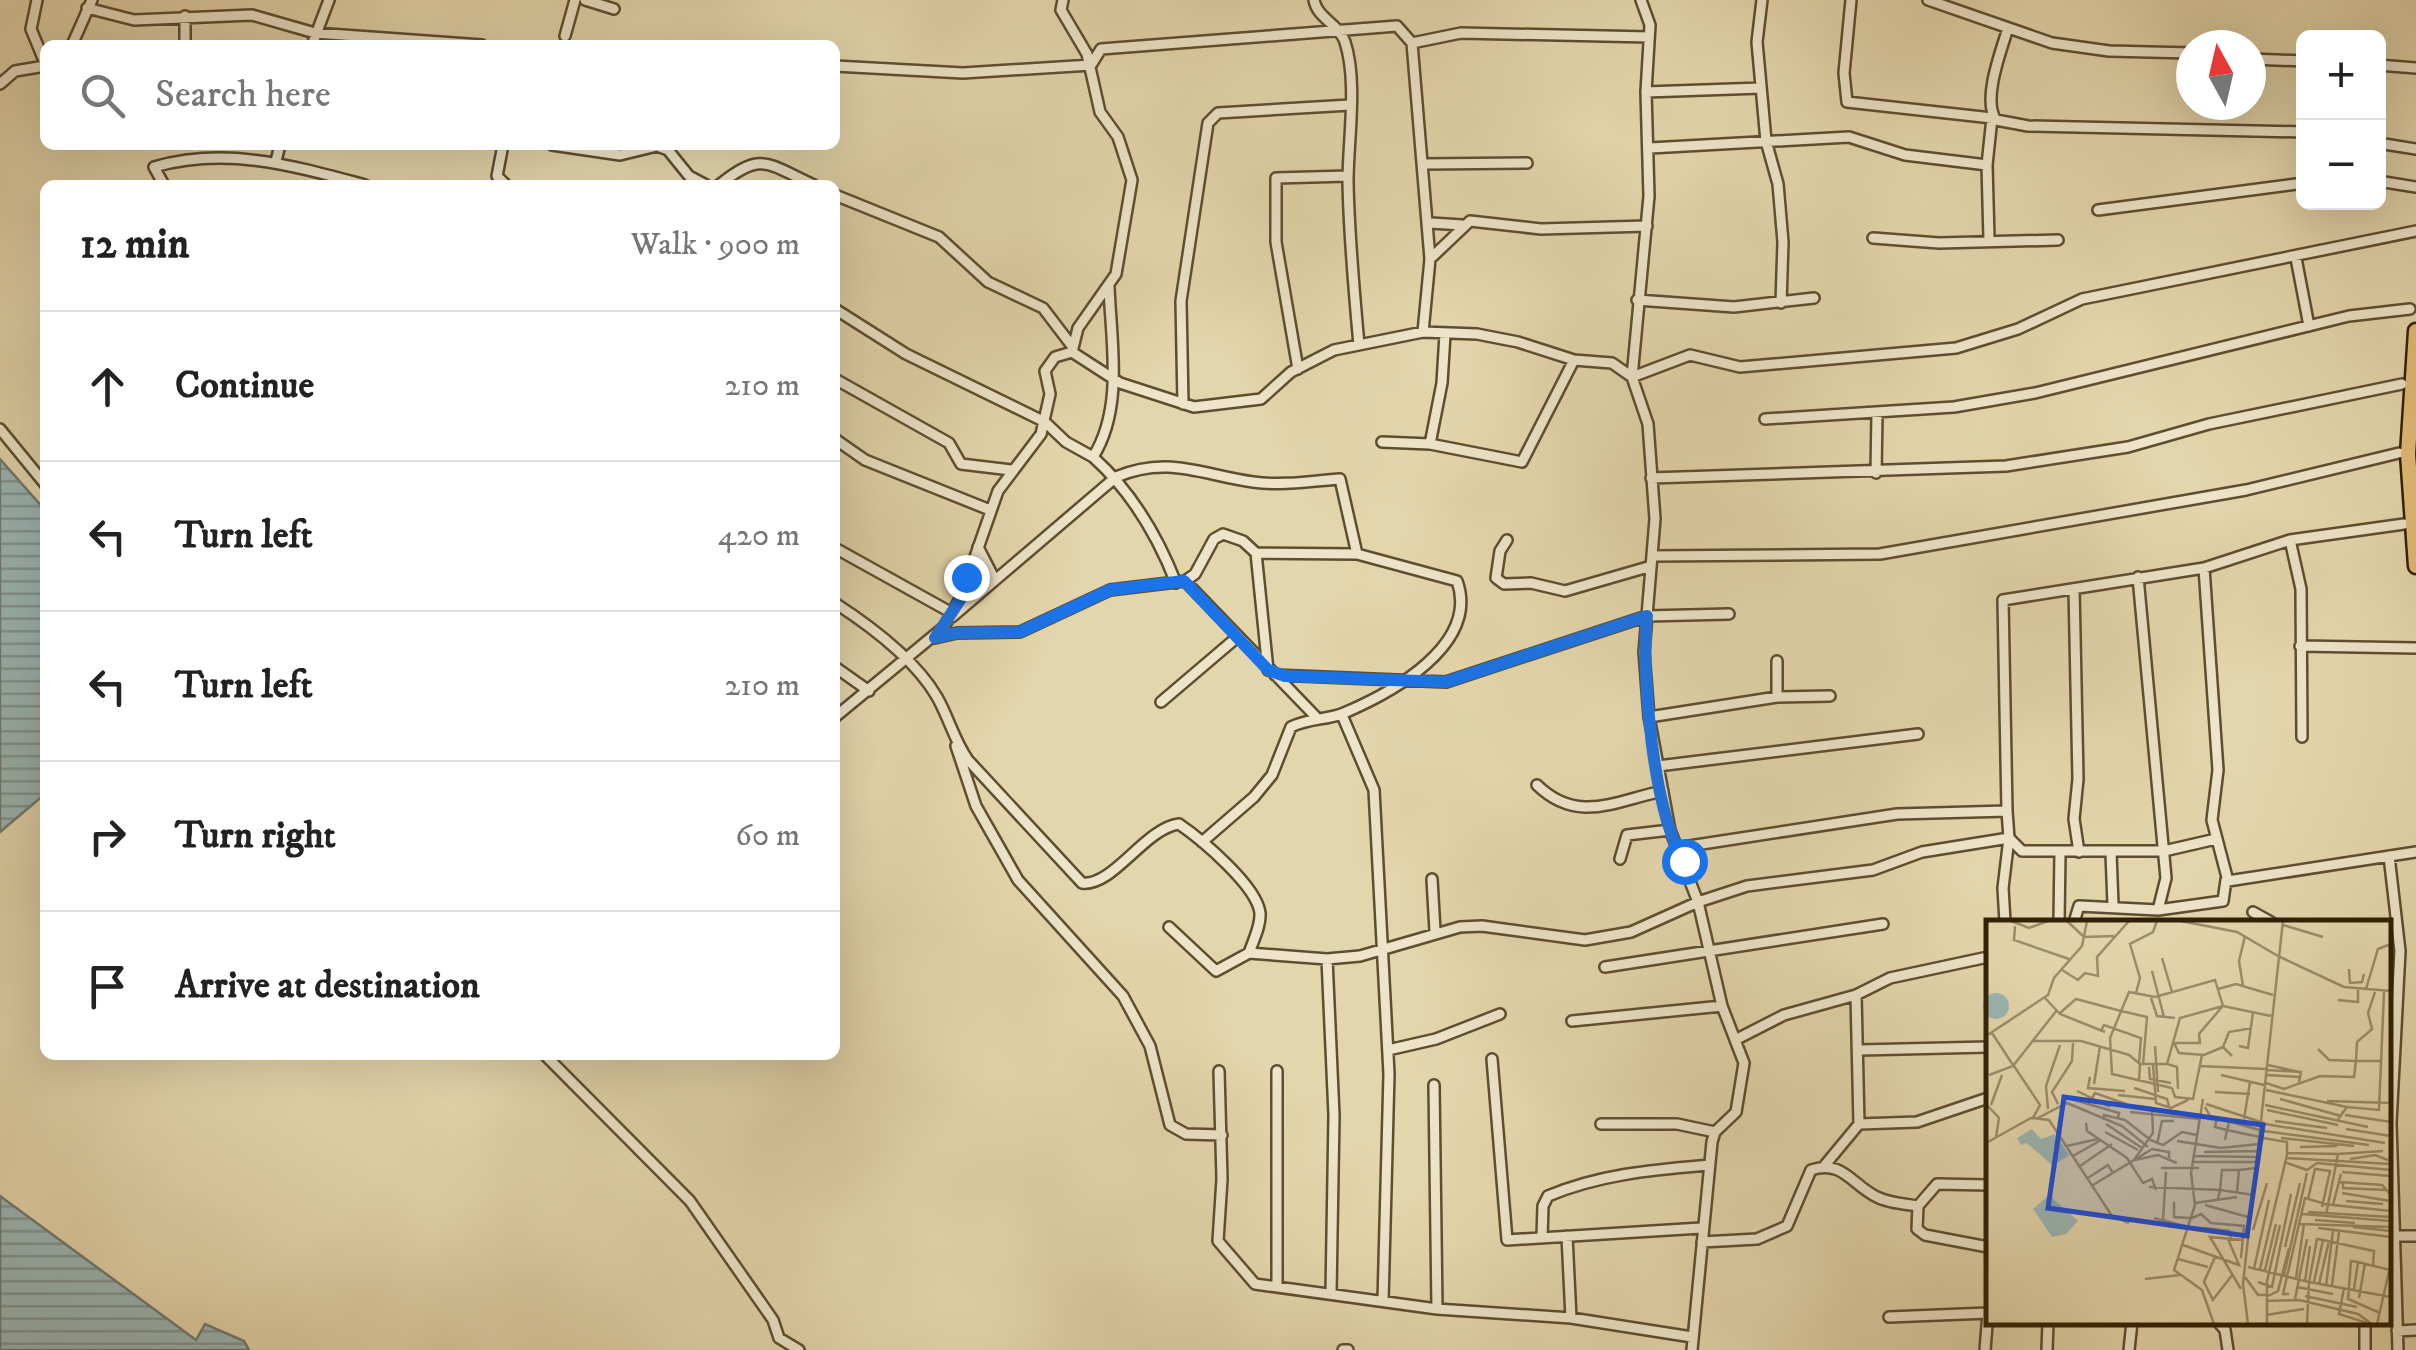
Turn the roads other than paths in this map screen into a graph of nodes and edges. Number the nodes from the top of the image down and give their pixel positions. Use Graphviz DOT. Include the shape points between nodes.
graph roads {
  1 [pos="37,0"];
  2 [pos="328,0"];
  3 [pos="575,0"];
  4 [pos="585,0"];
  5 [pos="1062,0"];
  6 [pos="1314,0"];
  7 [pos="1641,0"];
  8 [pos="1762,0"];
  9 [pos="1850,0"];
  10 [pos="1928,0"];
  11 [pos="89,4"];
  12 [pos="614,8"];
  13 [pos="185,16"];
  14 [pos="1338,28"];
  15 [pos="2008,28"];
  16 [pos="315,33"];
  17 [pos="565,36"];
  18 [pos="1649,36"];
  19 [pos="74,40"];
  20 [pos="185,40"];
  21 [pos="313,40"];
  22 [pos="412,40"];
  23 [pos="1412,43"];
  24 [pos="40,52"];
  25 [pos="2176,52"];
  26 [pos="2266,60"];
  27 [pos="2296,61"];
  28 [pos="40,65"];
  29 [pos="2386,65"];
  30 [pos="840,66"];
  31 [pos="1091,66"];
  32 [pos="2416,68"];
  33 [pos="2,79"];
  34 [pos="1761,88"];
  35 [pos="1646,92"];
  36 [pos="1350,105"];
  37 [pos="1992,118"];
  38 [pos="2296,132"];
  39 [pos="1766,141"];
  40 [pos="2386,144"];
  41 [pos="1650,148"];
  42 [pos="2416,149"];
  43 [pos="272,150"];
  44 [pos="279,150"];
  45 [pos="502,150"];
  46 [pos="590,150"];
  47 [pos="638,150"];
  48 [pos="663,150"];
  49 [pos="678,150"];
  50 [pos="675,157"];
  51 [pos="276,161"];
  52 [pos="1424,164"];
  53 [pos="1527,164"];
  54 [pos="1987,165"];
  55 [pos="1348,176"];
  56 [pos="161,180"];
  57 [pos="346,180"];
  58 [pos="502,180"];
  59 [pos="697,180"];
  60 [pos="724,180"];
  61 [pos="803,180"];
  62 [pos="2386,182"];
  63 [pos="2296,183"];
  64 [pos="2416,187"];
  65 [pos="840,197"];
  66 [pos="2098,210"];
  67 [pos="1430,223"];
  68 [pos="1462,225"];
  69 [pos="1646,226"];
  70 [pos="2416,230"];
  71 [pos="1873,238"];
  72 [pos="1989,239"];
  73 [pos="2058,240"];
  74 [pos="2296,258"];
  75 [pos="1430,259"];
  76 [pos="1109,287"];
  77 [pos="1814,298"];
  78 [pos="1638,300"];
  79 [pos="1781,303"];
  80 [pos="2410,309"];
  81 [pos="840,312"];
  82 [pos="2309,326"];
  83 [pos="2416,331"];
  84 [pos="1424,332"];
  85 [pos="1445,334"];
  86 [pos="1359,345"];
  87 [pos="1072,348"];
  88 [pos="1574,360"];
  89 [pos="1298,369"];
  90 [pos="1632,377"];
  91 [pos="1113,379"];
  92 [pos="840,382"];
  93 [pos="2402,384"];
  94 [pos="1183,404"];
  95 [pos="1877,413"];
  96 [pos="1765,420"];
  97 [pos="1045,422"];
  98 [pos="0,430"];
  99 [pos="840,442"];
  100 [pos="1382,442"];
  101 [pos="1430,444"];
  102 [pos="2399,453"];
  103 [pos="1093,456"];
  104 [pos="1011,470"];
  105 [pos="1876,474"];
  106 [pos="1116,477"];
  107 [pos="40,478"];
  108 [pos="1652,478"];
  109 [pos="990,510"];
  110 [pos="2404,524"];
  111 [pos="1507,540"];
  112 [pos="2290,540"];
  113 [pos="978,546"];
  114 [pos="840,551"];
  115 [pos="1256,553"];
  116 [pos="1357,554"];
  117 [pos="1650,561"];
  118 [pos="2416,566"];
  119 [pos="2204,568"];
  120 [pos="2138,577"];
  121 [pos="994,580"];
  122 [pos="1180,582"];
  123 [pos="2074,589"];
  124 [pos="840,607"];
  125 [pos="1729,614"];
  126 [pos="1647,616"];
  127 [pos="949,618"];
  128 [pos="935,638"];
  129 [pos="1236,638"];
  130 [pos="2300,646"];
  131 [pos="2416,648"];
  132 [pos="906,660"];
  133 [pos="1777,660"];
  134 [pos="840,671"];
  135 [pos="1272,672"];
  136 [pos="1404,680"];
  137 [pos="869,691"];
  138 [pos="1830,696"];
  139 [pos="1777,697"];
  140 [pos="1161,702"];
  141 [pos="840,713"];
  142 [pos="1342,715"];
  143 [pos="1649,718"];
  144 [pos="1318,720"];
  145 [pos="1918,734"];
  146 [pos="2302,737"];
  147 [pos="954,740"];
  148 [pos="1658,766"];
  149 [pos="1537,785"];
  150 [pos="1663,791"];
  151 [pos="2007,811"];
  152 [pos="1670,830"];
  153 [pos="2010,838"];
  154 [pos="2216,839"];
  155 [pos="1202,842"];
  156 [pos="1676,848"];
  157 [pos="2060,852"];
  158 [pos="2079,852"];
  159 [pos="2164,852"];
  160 [pos="2416,852"];
  161 [pos="2111,853"];
  162 [pos="2389,856"];
  163 [pos="1620,859"];
  164 [pos="1432,880"];
  165 [pos="2226,880"];
  166 [pos="1698,902"];
  167 [pos="2113,905"];
  168 [pos="2158,910"];
  169 [pos="2254,912"];
  170 [pos="2005,920"];
  171 [pos="2059,920"];
  172 [pos="2074,920"];
  173 [pos="2267,920"];
  174 [pos="1883,924"];
  175 [pos="1169,928"];
  176 [pos="1435,931"];
  177 [pos="2394,950"];
  178 [pos="1381,951"];
  179 [pos="1250,952"];
  180 [pos="1710,953"];
  181 [pos="1986,957"];
  182 [pos="1327,959"];
  183 [pos="1605,967"];
  184 [pos="1856,995"];
  185 [pos="1722,1006"];
  186 [pos="1500,1014"];
  187 [pos="1572,1021"];
  188 [pos="1738,1039"];
  189 [pos="1986,1047"];
  190 [pos="1388,1050"];
  191 [pos="1860,1050"];
  192 [pos="1492,1059"];
  193 [pos="550,1060"];
  194 [pos="2391,1064"];
  195 [pos="1219,1071"];
  196 [pos="1276,1071"];
  197 [pos="1434,1085"];
  198 [pos="1986,1099"];
  199 [pos="1602,1124"];
  200 [pos="1859,1124"];
  201 [pos="1715,1132"];
  202 [pos="1222,1135"];
  203 [pos="1709,1165"];
  204 [pos="1825,1166"];
  205 [pos="1986,1185"];
  206 [pos="1918,1206"];
  207 [pos="2391,1208"];
  208 [pos="1702,1228"];
  209 [pos="1567,1236"];
  210 [pos="2392,1236"];
  211 [pos="2416,1236"];
  212 [pos="1542,1237"];
  213 [pos="1702,1242"];
  214 [pos="1986,1247"];
  215 [pos="1277,1286"];
  216 [pos="1331,1294"];
  217 [pos="1383,1301"];
  218 [pos="1437,1309"];
  219 [pos="1986,1313"];
  220 [pos="1889,1317"];
  221 [pos="1571,1318"];
  222 [pos="1987,1325"];
  223 [pos="2048,1325"];
  224 [pos="2132,1325"];
  225 [pos="2221,1325"];
  226 [pos="2364,1325"];
  227 [pos="2416,1330"];
  228 [pos="2397,1331"];
  229 [pos="1692,1337"];
  230 [pos="798,1350"];
  231 [pos="1692,1350"];
  232 [pos="1986,1350"];
  233 [pos="2047,1350"];
  234 [pos="2130,1350"];
  235 [pos="2228,1350"];
  236 [pos="2365,1350"];
  237 [pos="2398,1350"];
  1 -- 24 [label="street" via="31,30"];
  2 -- 16 [label="street"];
  3 -- 17 [label="street"];
  4 -- 12 [label="street"];
  5 -- 31 [label="street"];
  6 -- 14 [label="street"];
  7 -- 18 [label="street"];
  8 -- 34 [label="street"];
  9 -- 37 [label="street" via="1847,102"];
  10 -- 15 [label="street"];
  11 -- 13 [label="street" via="134,20"];
  11 -- 19 [label="street"];
  13 -- 16 [label="street" via="252,15"];
  13 -- 20 [label="street"];
  14 -- 23 [label="street" via="1398,26"];
  14 -- 31 [label="street" via="1101,49"];
  14 -- 36 [label="street" via="1346,44"];
  15 -- 25 [label="street" via="2090,48"];
  15 -- 37 [label="street"];
  16 -- 21 [label="street"];
  16 -- 22 [label="street"];
  18 -- 23 [label="street" via="1461,34"];
  18 -- 35 [label="street"];
  23 -- 52 [label="street"];
  26 -- 27 [label="street"];
  28 -- 33 [label="street"];
  29 -- 32 [label="street"];
  30 -- 31 [label="street" via="963,73"];
  31 -- 76 [label="street" via="1100,112 1118,137 1132,180"];
  34 -- 35 [label="street"];
  34 -- 39 [label="street"];
  35 -- 41 [label="street"];
  36 -- 55 [label="street"];
  36 -- 94 [label="street" via="1218,112 1208,123 1181,301"];
  37 -- 38 [label="street" via="2028,126"];
  37 -- 54 [label="street"];
  39 -- 41 [label="street"];
  39 -- 54 [label="street" via="1849,137 1905,155"];
  39 -- 79 [label="street" via="1778,184"];
  40 -- 42 [label="street"];
  41 -- 69 [label="street"];
  43 -- 51 [label="street"];
  44 -- 51 [label="street"];
  45 -- 58 [label="street"];
  46 -- 47 [label="street"];
  48 -- 50 [label="street"];
  49 -- 50 [label="street"];
  50 -- 59 [label="street"];
  51 -- 56 [label="street" via="182,159 154,167"];
  51 -- 57 [label="street"];
  52 -- 53 [label="street"];
  52 -- 67 [label="street"];
  54 -- 72 [label="street"];
  55 -- 86 [label="street"];
  55 -- 89 [label="street" via="1278,177 1274,186 1276,242"];
  60 -- 61 [label="street" via="748,163"];
  62 -- 64 [label="street"];
  63 -- 66 [label="street"];
  65 -- 87 [label="street" via="939,237 988,282 1043,308"];
  67 -- 68 [label="street"];
  67 -- 75 [label="street"];
  68 -- 69 [label="street" via="1493,220 1541,229"];
  68 -- 75 [label="street"];
  69 -- 78 [label="street"];
  70 -- 74 [label="street"];
  71 -- 72 [label="street"];
  72 -- 73 [label="street"];
  74 -- 82 [label="street"];
  74 -- 90 [label="street" via="2082,299 1956,348 1740,367 1690,356"];
  75 -- 84 [label="street"];
  76 -- 87 [label="street" via="1078,328"];
  76 -- 91 [label="street"];
  77 -- 79 [label="street"];
  78 -- 79 [label="street"];
  78 -- 90 [label="street"];
  80 -- 82 [label="street"];
  81 -- 97 [label="street" via="906,354"];
  82 -- 95 [label="street" via="2035,393"];
  83 -- 118 [label="main road" via="2408,454"];
  84 -- 85 [label="street"];
  84 -- 86 [label="street"];
  85 -- 88 [label="street" via="1477,334"];
  85 -- 101 [label="street"];
  86 -- 89 [label="street"];
  87 -- 91 [label="street"];
  87 -- 97 [label="street" via="1044,371 1051,384"];
  88 -- 90 [label="street" via="1612,363"];
  88 -- 101 [label="street" via="1522,462"];
  89 -- 94 [label="street" via="1261,399"];
  90 -- 108 [label="street" via="1648,424"];
  91 -- 94 [label="street"];
  91 -- 103 [label="street" via="1102,442"];
  92 -- 104 [label="street" via="949,443 960,464"];
  93 -- 105 [label="street" via="2128,448 2006,466"];
  95 -- 96 [label="street"];
  95 -- 105 [label="street"];
  97 -- 103 [label="street"];
  97 -- 104 [label="street"];
  98 -- 107 [label="street"];
  99 -- 109 [label="street" via="866,460"];
  100 -- 101 [label="street"];
  102 -- 117 [label="street" via="2230,492 1880,554"];
  103 -- 106 [label="street"];
  104 -- 109 [label="street"];
  105 -- 108 [label="street"];
  106 -- 116 [label="street" via="1141,466 1200,468 1278,484 1340,479"];
  106 -- 121 [label="street"];
  106 -- 122 [label="street"];
  108 -- 117 [label="street"];
  109 -- 113 [label="street"];
  110 -- 112 [label="street"];
  111 -- 117 [label="street" via="1496,568 1504,584 1565,591"];
  112 -- 119 [label="street"];
  112 -- 130 [label="street" via="2301,588"];
  113 -- 121 [label="street"];
  113 -- 127 [label="street"];
  114 -- 127 [label="street"];
  115 -- 116 [label="street"];
  115 -- 122 [label="street" via="1224,534 1214,539 1195,574"];
  115 -- 135 [label="street"];
  116 -- 136 [label="street" via="1457,581 1460,595 1446,643"];
  117 -- 126 [label="street"];
  119 -- 120 [label="street"];
  119 -- 154 [label="street"];
  120 -- 123 [label="street"];
  120 -- 159 [label="street"];
  121 -- 127 [label="street"];
  122 -- 128 [label="street" via="1110,590 1020,632"];
  122 -- 129 [label="street"];
  123 -- 151 [label="street" via="2001,604"];
  123 -- 158 [label="street"];
  124 -- 132 [label="street"];
  125 -- 126 [label="street"];
  126 -- 136 [label="street" via="1458,680"];
  126 -- 143 [label="street"];
  127 -- 128 [label="street"];
  128 -- 132 [label="street"];
  129 -- 135 [label="street"];
  129 -- 140 [label="street"];
  130 -- 131 [label="street"];
  130 -- 146 [label="street"];
  132 -- 137 [label="street"];
  132 -- 147 [label="street" via="940,702"];
  133 -- 139 [label="street"];
  134 -- 137 [label="street"];
  135 -- 136 [label="street"];
  135 -- 144 [label="street"];
  136 -- 142 [label="street"];
  137 -- 141 [label="street"];
  138 -- 139 [label="street"];
  139 -- 143 [label="street"];
  142 -- 144 [label="street"];
  142 -- 178 [label="street" via="1374,790"];
  143 -- 148 [label="street"];
  144 -- 155 [label="street" via="1292,727 1272,775"];
  145 -- 148 [label="street"];
  147 -- 155 [label="street" via="1082,884 1096,882 1173,824"];
  147 -- 202 [label="street" via="976,806 1018,880 1122,996 1150,1046 1170,1125 1186,1134"];
  148 -- 150 [label="street"];
  149 -- 150 [label="street" via="1553,800 1599,807"];
  150 -- 152 [label="street"];
  151 -- 153 [label="street"];
  151 -- 156 [label="street" via="1897,814"];
  152 -- 156 [label="street"];
  152 -- 163 [label="street" via="1627,835"];
  153 -- 157 [label="street" via="2022,851"];
  153 -- 166 [label="street" via="1922,852 1872,870 1747,886"];
  153 -- 170 [label="street"];
  154 -- 159 [label="street"];
  154 -- 165 [label="street"];
  155 -- 179 [label="street" via="1257,902 1260,918"];
  156 -- 166 [label="street"];
  157 -- 158 [label="street"];
  157 -- 171 [label="street"];
  158 -- 161 [label="street"];
  159 -- 161 [label="street"];
  159 -- 168 [label="street"];
  160 -- 162 [label="street"];
  161 -- 167 [label="street"];
  162 -- 165 [label="street"];
  162 -- 177 [label="street"];
  164 -- 176 [label="street"];
  165 -- 168 [label="street" via="2223,901"];
  166 -- 176 [label="street" via="1631,932 1585,940 1482,926"];
  166 -- 180 [label="street"];
  167 -- 168 [label="street"];
  167 -- 172 [label="street" via="2078,906"];
  169 -- 173 [label="street"];
  174 -- 180 [label="street"];
  175 -- 179 [label="street" via="1216,970"];
  176 -- 178 [label="street"];
  177 -- 194 [label="street"];
  178 -- 182 [label="street"];
  178 -- 190 [label="street"];
  179 -- 182 [label="street"];
  180 -- 183 [label="street"];
  180 -- 185 [label="street"];
  181 -- 184 [label="street" via="1890,978"];
  182 -- 216 [label="street" via="1334,1115"];
  184 -- 188 [label="street" via="1784,1016"];
  184 -- 191 [label="street"];
  185 -- 187 [label="street"];
  185 -- 188 [label="street"];
  186 -- 190 [label="street"];
  188 -- 201 [label="street" via="1744,1063 1740,1102"];
  189 -- 191 [label="street"];
  190 -- 217 [label="street"];
  191 -- 200 [label="street"];
  192 -- 212 [label="street" via="1503,1236"];
  193 -- 230 [label="street" via="690,1200 779,1338"];
  195 -- 202 [label="street"];
  196 -- 215 [label="street"];
  197 -- 218 [label="street"];
  198 -- 200 [label="street" via="1917,1122"];
  199 -- 201 [label="street" via="1677,1124"];
  200 -- 204 [label="street"];
  201 -- 203 [label="street"];
  202 -- 215 [label="street" via="1219,1246 1246,1279"];
  203 -- 208 [label="street"];
  203 -- 212 [label="street" via="1622,1172 1548,1196"];
  204 -- 206 [label="street" via="1877,1197"];
  204 -- 213 [label="street" via="1811,1170 1787,1226 1758,1239"];
  205 -- 206 [label="street" via="1937,1184"];
  206 -- 214 [label="street" via="1917,1230 1924,1235"];
  207 -- 210 [label="street"];
  208 -- 209 [label="street"];
  208 -- 213 [label="street"];
  209 -- 212 [label="street"];
  209 -- 221 [label="street"];
  210 -- 211 [label="street"];
  210 -- 228 [label="street"];
  213 -- 229 [label="street"];
  215 -- 216 [label="street"];
  216 -- 217 [label="street"];
  217 -- 218 [label="street"];
  218 -- 221 [label="street"];
  219 -- 220 [label="street"];
  221 -- 229 [label="street"];
  222 -- 232 [label="street"];
  223 -- 233 [label="street"];
  224 -- 234 [label="street"];
  225 -- 235 [label="street"];
  226 -- 236 [label="street"];
  227 -- 228 [label="street"];
  228 -- 237 [label="street"];
  229 -- 231 [label="street"];
}
